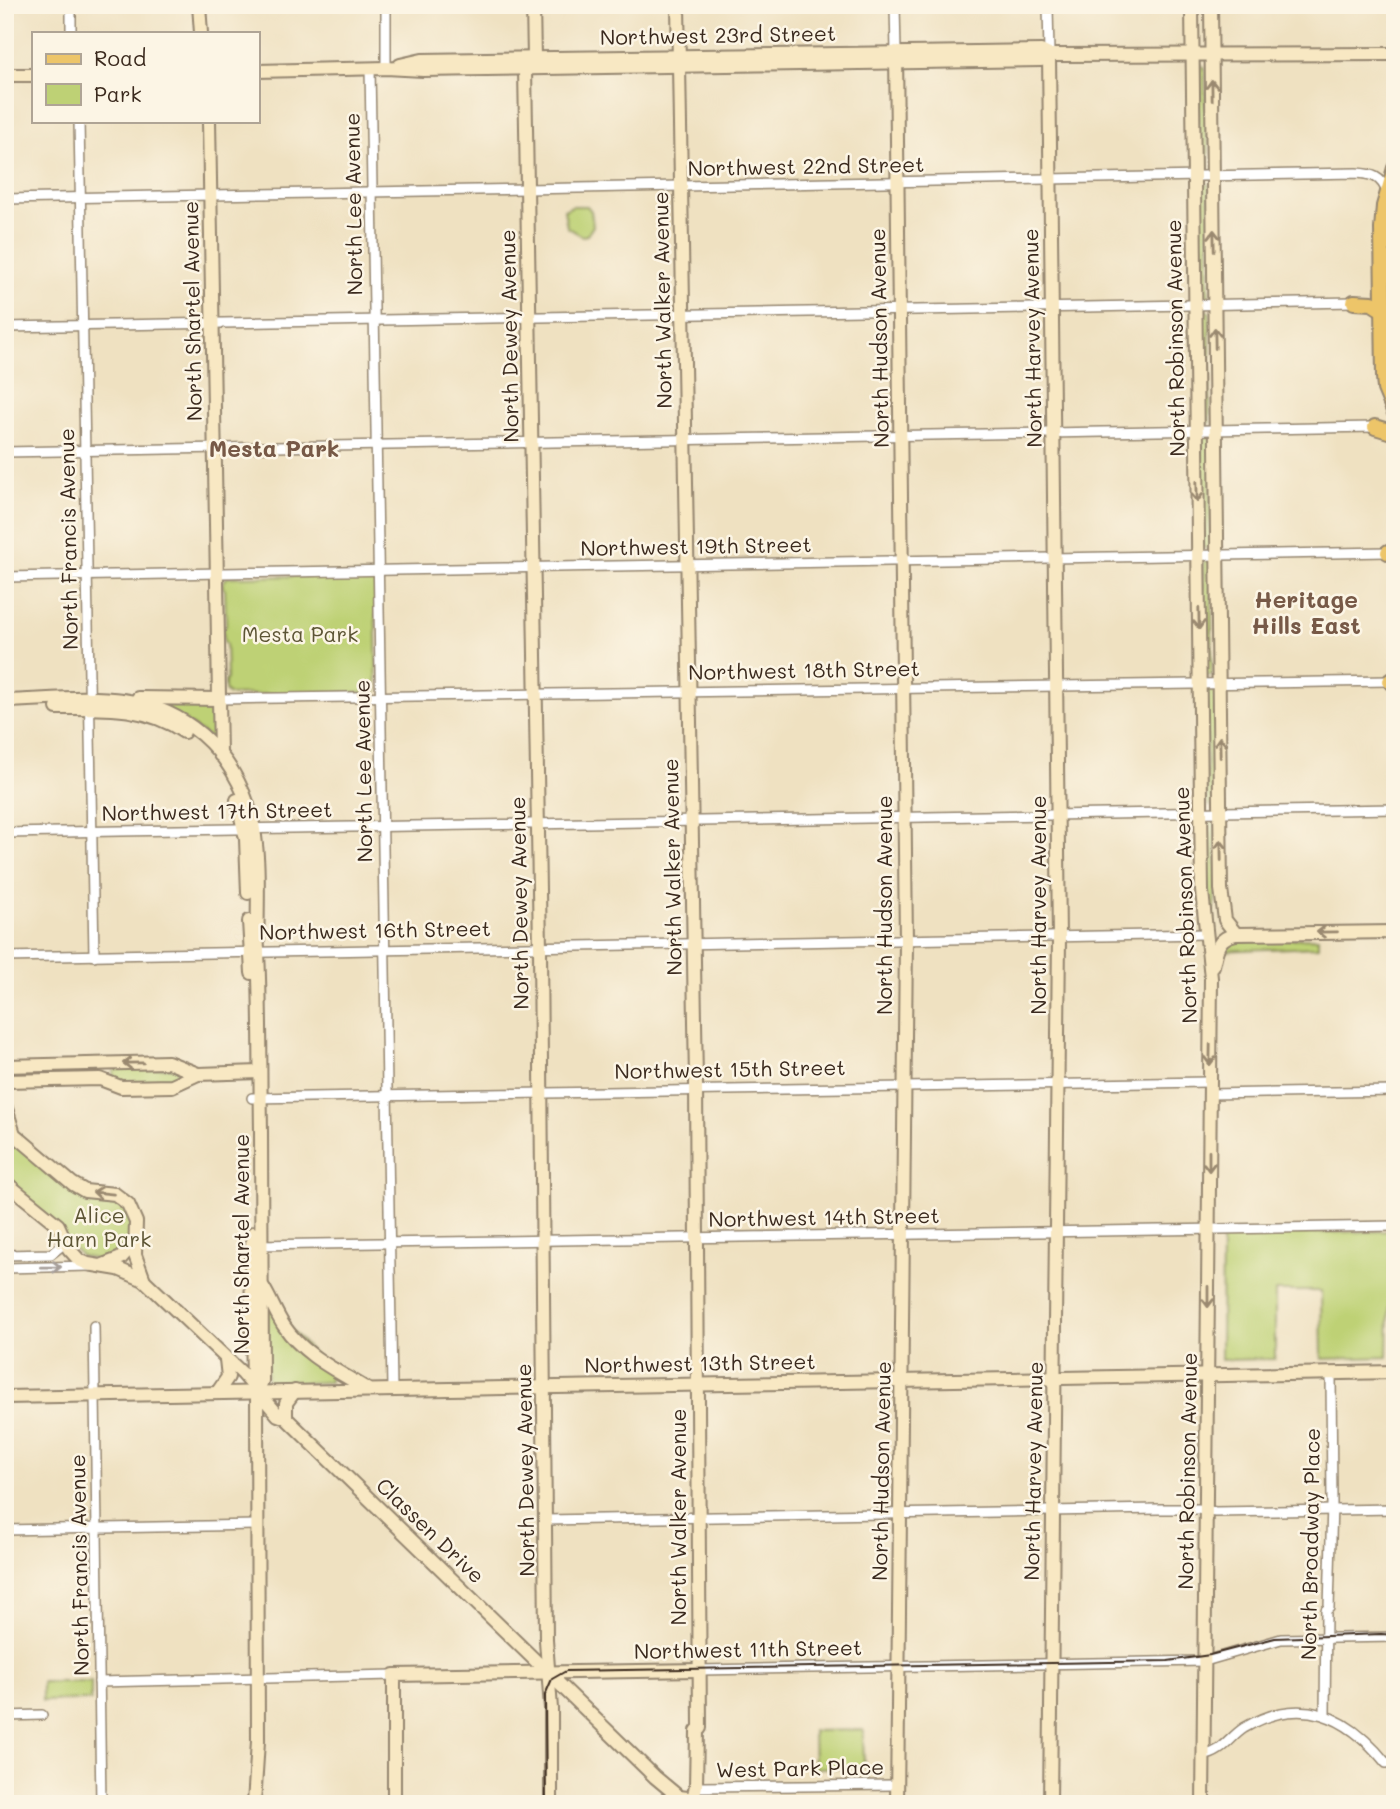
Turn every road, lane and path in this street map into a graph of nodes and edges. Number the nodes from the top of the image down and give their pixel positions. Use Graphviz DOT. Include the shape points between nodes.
graph roads {
  1 [pos="71,5"];
  2 [pos="199,5"];
  3 [pos="386,5"];
  4 [pos="533,5"];
  5 [pos="678,5"];
  6 [pos="895,5"];
  7 [pos="1048,5"];
  8 [pos="1192,5"];
  9 [pos="1211,5"];
  10 [pos="71,32"];
  11 [pos="201,32"];
  12 [pos="1193,53"];
  13 [pos="1212,54"];
  14 [pos="1395,54"];
  15 [pos="1049,55"];
  16 [pos="896,57"];
  17 [pos="534,58"];
  18 [pos="678,61"];
  19 [pos="370,68"];
  20 [pos="386,68"];
  21 [pos="525,69"];
  22 [pos="259,71"];
  23 [pos="5,75"];
  24 [pos="32,75"];
  25 [pos="79,122"];
  26 [pos="209,122"];
  27 [pos="1394,175"];
  28 [pos="1194,177"];
  29 [pos="1213,177"];
  30 [pos="1051,180"];
  31 [pos="897,183"];
  32 [pos="681,186"];
  33 [pos="527,189"];
  34 [pos="374,192"];
  35 [pos="1387,194"];
  36 [pos="210,195"];
  37 [pos="80,197"];
  38 [pos="5,199"];
  39 [pos="1354,302"];
  40 [pos="1215,304"];
  41 [pos="1195,305"];
  42 [pos="1052,307"];
  43 [pos="899,310"];
  44 [pos="1383,310"];
  45 [pos="682,314"];
  46 [pos="529,317"];
  47 [pos="376,320"];
  48 [pos="212,323"];
  49 [pos="82,326"];
  50 [pos="5,327"];
  51 [pos="1395,413"];
  52 [pos="1375,426"];
  53 [pos="1216,429"];
  54 [pos="1196,430"];
  55 [pos="1054,432"];
  56 [pos="1395,433"];
  57 [pos="900,435"];
  58 [pos="684,439"];
  59 [pos="531,442"];
  60 [pos="378,445"];
  61 [pos="215,448"];
  62 [pos="85,450"];
  63 [pos="5,452"];
  64 [pos="1392,553"];
  65 [pos="1218,554"];
  66 [pos="1198,555"];
  67 [pos="1055,557"];
  68 [pos="902,560"];
  69 [pos="687,564"];
  70 [pos="534,567"];
  71 [pos="380,570"];
  72 [pos="217,573"];
  73 [pos="87,575"];
  74 [pos="5,577"];
  75 [pos="1393,682"];
  76 [pos="1199,683"];
  77 [pos="1219,683"];
  78 [pos="1056,686"];
  79 [pos="903,689"];
  80 [pos="689,692"];
  81 [pos="536,695"];
  82 [pos="117,698"];
  83 [pos="382,698"];
  84 [pos="219,699"];
  85 [pos="5,701"];
  86 [pos="90,703"];
  87 [pos="5,709"];
  88 [pos="220,759"];
  89 [pos="1395,810"];
  90 [pos="1201,811"];
  91 [pos="1220,811"];
  92 [pos="1058,814"];
  93 [pos="904,817"];
  94 [pos="692,821"];
  95 [pos="538,823"];
  96 [pos="384,826"];
  97 [pos="249,829"];
  98 [pos="92,831"];
  99 [pos="5,833"];
  100 [pos="1222,889"];
  101 [pos="1395,932"];
  102 [pos="1206,934"];
  103 [pos="1236,934"];
  104 [pos="1059,937"];
  105 [pos="906,941"];
  106 [pos="694,945"];
  107 [pos="540,948"];
  108 [pos="386,951"];
  109 [pos="254,953"];
  110 [pos="94,956"];
  111 [pos="5,957"];
  112 [pos="1211,978"];
  113 [pos="109,1063"];
  114 [pos="5,1066"];
  115 [pos="256,1072"];
  116 [pos="198,1074"];
  117 [pos="5,1081"];
  118 [pos="109,1082"];
  119 [pos="1058,1084"];
  120 [pos="905,1087"];
  121 [pos="1209,1088"];
  122 [pos="696,1089"];
  123 [pos="1395,1091"];
  124 [pos="541,1093"];
  125 [pos="388,1096"];
  126 [pos="257,1098"];
  127 [pos="5,1105"];
  128 [pos="5,1182"];
  129 [pos="1395,1226"];
  130 [pos="1209,1229"];
  131 [pos="1056,1231"];
  132 [pos="63,1233"];
  133 [pos="904,1234"];
  134 [pos="697,1237"];
  135 [pos="542,1240"];
  136 [pos="135,1241"];
  137 [pos="390,1242"];
  138 [pos="258,1245"];
  139 [pos="5,1255"];
  140 [pos="99,1266"];
  141 [pos="5,1268"];
  142 [pos="252,1273"];
  143 [pos="144,1280"];
  144 [pos="262,1283"];
  145 [pos="94,1326"];
  146 [pos="253,1351"];
  147 [pos="228,1361"];
  148 [pos="1395,1372"];
  149 [pos="1331,1374"];
  150 [pos="1208,1375"];
  151 [pos="1054,1377"];
  152 [pos="902,1380"];
  153 [pos="698,1383"];
  154 [pos="544,1386"];
  155 [pos="255,1389"];
  156 [pos="392,1389"];
  157 [pos="368,1390"];
  158 [pos="295,1391"];
  159 [pos="216,1393"];
  160 [pos="97,1395"];
  161 [pos="5,1397"];
  162 [pos="286,1418"];
  163 [pos="257,1427"];
  164 [pos="1395,1509"];
  165 [pos="1207,1510"];
  166 [pos="1052,1511"];
  167 [pos="1331,1511"];
  168 [pos="901,1513"];
  169 [pos="698,1517"];
  170 [pos="546,1520"];
  171 [pos="256,1525"];
  172 [pos="97,1528"];
  173 [pos="5,1530"];
  174 [pos="1395,1637"];
  175 [pos="1326,1638"];
  176 [pos="1205,1661"];
  177 [pos="1050,1664"];
  178 [pos="899,1666"];
  179 [pos="699,1670"];
  180 [pos="548,1672"];
  181 [pos="394,1675"];
  182 [pos="258,1678"];
  183 [pos="99,1682"];
  184 [pos="43,1715"];
  185 [pos="1325,1715"];
  186 [pos="5,1716"];
  187 [pos="700,1728"];
  188 [pos="258,1741"];
  189 [pos="1204,1755"];
  190 [pos="1395,1762"];
  191 [pos="897,1785"];
  192 [pos="702,1787"];
  193 [pos="695,1802"];
  194 [pos="101,1804"];
  195 [pos="254,1804"];
  196 [pos="262,1804"];
  197 [pos="394,1804"];
  198 [pos="551,1804"];
  199 [pos="675,1804"];
  200 [pos="897,1804"];
  201 [pos="1049,1804"];
  202 [pos="1203,1804"];
  1 -- 10 [label="street"];
  2 -- 11 [label="street"];
  3 -- 20 [label="street"];
  4 -- 17 [label="street"];
  5 -- 18 [label="street, North Walker Avenue"];
  6 -- 16 [label="street, North Hudson Avenue"];
  7 -- 15 [label="street, North Harvey Avenue"];
  8 -- 12 [label="street, North Robinson Avenue"];
  9 -- 13 [label="street, North Robinson Avenue"];
  12 -- 13 [label="street, Northwest 23rd Street"];
  12 -- 15 [label="street, Northwest 23rd Street"];
  12 -- 28 [label="street, North Robinson Avenue"];
  13 -- 14 [label="street, Northwest 23rd Street"];
  29 -- 13 [label="street, North Robinson Avenue, one-way"];
  15 -- 16 [label="street, Northwest 23rd Street" via="1041,60"];
  15 -- 30 [label="street, North Harvey Avenue"];
  16 -- 18 [label="street, Northwest 23rd Street"];
  16 -- 31 [label="street, North Hudson Avenue"];
  17 -- 18 [label="street, Northwest 23rd Street"];
  17 -- 20 [label="street, Northwest 23rd Street" via="422,60"];
  17 -- 21 [label="street"];
  18 -- 21 [label="street, Northwest 23rd Street"];
  18 -- 32 [label="street, North Walker Avenue"];
  19 -- 20 [label="street, Northwest 23rd Street"];
  19 -- 22 [label="street, Northwest 23rd Street"];
  19 -- 34 [label="street, North Lee Avenue"];
  20 -- 21 [label="street, Northwest 23rd Street"];
  21 -- 33 [label="street, North Dewey Avenue"];
  23 -- 24 [label="street"];
  25 -- 37 [label="street, North Francis Avenue"];
  26 -- 36 [label="street, North Shartel Avenue"];
  27 -- 35 [label="main road"];
  28 -- 29 [label="street, Northwest 22nd Street"];
  28 -- 30 [label="street, Northwest 22nd Street"];
  28 -- 41 [label="street, North Robinson Avenue"];
  29 -- 35 [label="street, Northwest 22nd Street" via="1372,174 1382,181"];
  40 -- 29 [label="street, North Robinson Avenue, one-way"];
  30 -- 31 [label="street, Northwest 22nd Street"];
  30 -- 42 [label="street, North Harvey Avenue"];
  31 -- 32 [label="street, Northwest 22nd Street"];
  31 -- 43 [label="street, North Hudson Avenue"];
  32 -- 33 [label="street, Northwest 22nd Street"];
  32 -- 45 [label="street, North Walker Avenue"];
  33 -- 34 [label="street, Northwest 22nd Street"];
  33 -- 46 [label="street, North Dewey Avenue"];
  34 -- 36 [label="street, Northwest 22nd Street"];
  34 -- 47 [label="street, North Lee Avenue"];
  35 -- 44 [label="main road" via="1382,217"];
  36 -- 37 [label="street, Northwest 22nd Street"];
  36 -- 48 [label="street, North Shartel Avenue"];
  37 -- 38 [label="street, Northwest 22nd Street"];
  37 -- 49 [label="street, North Francis Avenue"];
  39 -- 40 [label="street"];
  39 -- 44 [label="main road" via="1372,303"];
  40 -- 41 [label="street"];
  53 -- 40 [label="street, North Robinson Avenue, one-way"];
  41 -- 42 [label="street"];
  41 -- 54 [label="street, North Robinson Avenue"];
  42 -- 43 [label="street"];
  42 -- 55 [label="street, North Harvey Avenue"];
  43 -- 45 [label="street"];
  43 -- 57 [label="street, North Hudson Avenue"];
  44 -- 51 [label="main road" via="1385,389"];
  45 -- 46 [label="street"];
  45 -- 58 [label="street, North Walker Avenue"];
  46 -- 47 [label="street"];
  46 -- 59 [label="street, North Dewey Avenue"];
  47 -- 48 [label="street"];
  47 -- 60 [label="street, North Lee Avenue"];
  48 -- 49 [label="street"];
  48 -- 61 [label="street, North Shartel Avenue"];
  49 -- 50 [label="street"];
  49 -- 62 [label="street, North Francis Avenue"];
  52 -- 53 [label="street"];
  52 -- 56 [label="main road"];
  53 -- 54 [label="street"];
  53 -- 65 [label="street, North Robinson Avenue"];
  54 -- 55 [label="street"];
  54 -- 66 [label="street, North Robinson Avenue, one-way"];
  55 -- 57 [label="street"];
  55 -- 67 [label="street, North Harvey Avenue"];
  57 -- 58 [label="street"];
  57 -- 68 [label="street, North Hudson Avenue"];
  58 -- 59 [label="street"];
  58 -- 69 [label="street, North Walker Avenue"];
  59 -- 60 [label="street"];
  59 -- 70 [label="street, North Dewey Avenue"];
  60 -- 61 [label="street"];
  60 -- 71 [label="street, North Lee Avenue"];
  61 -- 62 [label="street"];
  61 -- 72 [label="street, North Shartel Avenue"];
  62 -- 63 [label="street"];
  62 -- 73 [label="street, North Francis Avenue"];
  64 -- 65 [label="street, Northwest 19th Street"];
  65 -- 66 [label="street, Northwest 19th Street"];
  65 -- 77 [label="street, North Robinson Avenue"];
  66 -- 67 [label="street, Northwest 19th Street"];
  66 -- 76 [label="street, North Robinson Avenue, one-way"];
  67 -- 68 [label="street, Northwest 19th Street"];
  67 -- 78 [label="street, North Harvey Avenue"];
  68 -- 69 [label="street, Northwest 19th Street"];
  68 -- 79 [label="street, North Hudson Avenue"];
  69 -- 70 [label="street, Northwest 19th Street"];
  69 -- 80 [label="street, North Walker Avenue"];
  70 -- 71 [label="street, Northwest 19th Street"];
  70 -- 81 [label="street, North Dewey Avenue"];
  71 -- 72 [label="street, Northwest 19th Street"];
  71 -- 83 [label="street, North Lee Avenue"];
  72 -- 73 [label="street, Northwest 19th Street"];
  72 -- 84 [label="street, North Shartel Avenue"];
  73 -- 74 [label="street, Northwest 19th Street"];
  73 -- 86 [label="street, North Francis Avenue"];
  75 -- 77 [label="street, Northwest 18th Street"];
  76 -- 77 [label="street, Northwest 18th Street"];
  76 -- 78 [label="street, Northwest 18th Street"];
  76 -- 90 [label="street, North Robinson Avenue"];
  91 -- 77 [label="street, North Robinson Avenue, one-way"];
  78 -- 79 [label="street, Northwest 18th Street"];
  78 -- 92 [label="street, North Harvey Avenue"];
  79 -- 80 [label="street, Northwest 18th Street"];
  79 -- 93 [label="street, North Hudson Avenue"];
  80 -- 81 [label="street, Northwest 18th Street"];
  80 -- 94 [label="street, North Walker Avenue"];
  81 -- 83 [label="street, Northwest 18th Street"];
  81 -- 95 [label="street, North Dewey Avenue"];
  82 -- 84 [label="street"];
  82 -- 86 [label="street"];
  82 -- 88 [label="street" via="175,716 197,731"];
  83 -- 84 [label="street, Northwest 18th Street"];
  83 -- 96 [label="street, North Lee Avenue"];
  84 -- 88 [label="street, North Shartel Avenue"];
  85 -- 86 [label="street"];
  86 -- 87 [label="street"];
  86 -- 88 [label="street" via="162,719"];
  86 -- 98 [label="street, North Francis Avenue"];
  88 -- 97 [label="street, North Shartel Avenue" via="242,790"];
  89 -- 91 [label="street, Northwest 17th Street"];
  90 -- 91 [label="street, Northwest 17th Street"];
  90 -- 92 [label="street, Northwest 17th Street"];
  90 -- 102 [label="street, North Robinson Avenue"];
  100 -- 91 [label="street, North Robinson Avenue, one-way"];
  92 -- 93 [label="street, Northwest 17th Street"];
  92 -- 104 [label="street, North Harvey Avenue"];
  93 -- 94 [label="street, Northwest 17th Street"];
  93 -- 105 [label="street, North Hudson Avenue"];
  94 -- 95 [label="street, Northwest 17th Street"];
  94 -- 106 [label="street, North Walker Avenue"];
  95 -- 96 [label="street, Northwest 17th Street"];
  95 -- 107 [label="street, North Dewey Avenue"];
  96 -- 97 [label="street, Northwest 17th Street"];
  96 -- 108 [label="street, North Lee Avenue"];
  97 -- 98 [label="street, Northwest 17th Street"];
  97 -- 109 [label="street, North Shartel Avenue"];
  98 -- 99 [label="street, Northwest 17th Street"];
  98 -- 110 [label="street, North Francis Avenue"];
  100 -- 102 [label="street" via="1216,923"];
  100 -- 103 [label="street" via="1224,920"];
  101 -- 103 [label="street, one-way"];
  102 -- 104 [label="street, Northwest 16th Street"];
  102 -- 112 [label="street, North Robinson Avenue"];
  103 -- 112 [label="street" via="1219,942"];
  104 -- 105 [label="street, Northwest 16th Street"];
  104 -- 119 [label="street, North Harvey Avenue"];
  105 -- 106 [label="street, Northwest 16th Street"];
  105 -- 120 [label="street, North Hudson Avenue"];
  106 -- 107 [label="street, Northwest 16th Street"];
  106 -- 122 [label="street, North Walker Avenue"];
  107 -- 108 [label="street, Northwest 16th Street"];
  107 -- 124 [label="street, North Dewey Avenue"];
  108 -- 109 [label="street, Northwest 16th Street"];
  108 -- 125 [label="street, North Lee Avenue"];
  109 -- 110 [label="street, Northwest 16th Street"];
  109 -- 115 [label="street, North Shartel Avenue"];
  110 -- 111 [label="street, Northwest 16th Street"];
  112 -- 121 [label="street, North Robinson Avenue, one-way"];
  113 -- 114 [label="street"];
  116 -- 113 [label="street, one-way" via="168,1062"];
  113 -- 118 [label="street"];
  115 -- 116 [label="street"];
  115 -- 126 [label="street, North Shartel Avenue"];
  116 -- 118 [label="street" via="172,1086 121,1087"];
  117 -- 118 [label="street"];
  119 -- 120 [label="street, Northwest 15th Street"];
  119 -- 121 [label="street, Northwest 15th Street"];
  119 -- 131 [label="street, North Harvey Avenue"];
  120 -- 122 [label="street, Northwest 15th Street"];
  120 -- 133 [label="street, North Hudson Avenue"];
  121 -- 123 [label="street, Northwest 15th Street"];
  121 -- 130 [label="street, North Robinson Avenue, one-way"];
  122 -- 124 [label="street, Northwest 15th Street"];
  122 -- 134 [label="street, North Walker Avenue"];
  124 -- 125 [label="street, Northwest 15th Street"];
  124 -- 135 [label="street, North Dewey Avenue"];
  125 -- 126 [label="street, Northwest 15th Street"];
  125 -- 137 [label="street, North Lee Avenue"];
  126 -- 138 [label="street, North Shartel Avenue"];
  136 -- 127 [label="street, one-way" via="135,1217 125,1200 73,1184 14,1134"];
  128 -- 132 [label="street, Classen Drive"];
  129 -- 130 [label="street, Northwest 14th Street"];
  130 -- 131 [label="street, Northwest 14th Street"];
  130 -- 150 [label="street, North Robinson Avenue, one-way"];
  131 -- 133 [label="street, Northwest 14th Street"];
  131 -- 151 [label="street, North Harvey Avenue"];
  132 -- 139 [label="street" via="61,1247 51,1254"];
  132 -- 140 [label="street, Classen Drive" via="75,1257"];
  133 -- 134 [label="street, Northwest 14th Street"];
  133 -- 152 [label="street, North Hudson Avenue"];
  134 -- 135 [label="street, Northwest 14th Street"];
  134 -- 153 [label="street, North Walker Avenue"];
  135 -- 137 [label="street, Northwest 14th Street"];
  135 -- 154 [label="street, North Dewey Avenue"];
  136 -- 140 [label="street" via="121,1258"];
  136 -- 143 [label="street"];
  137 -- 138 [label="street, Northwest 14th Street"];
  137 -- 156 [label="street, North Lee Avenue"];
  138 -- 142 [label="street, North Shartel Avenue" via="251,1255"];
  138 -- 144 [label="street, North Shartel Avenue"];
  141 -- 140 [label="street, one-way"];
  140 -- 143 [label="street, Classen Drive"];
  142 -- 144 [label="street"];
  142 -- 146 [label="street, North Shartel Avenue"];
  143 -- 147 [label="street, Classen Drive"];
  144 -- 155 [label="street, North Shartel Avenue" via="262,1381"];
  144 -- 157 [label="street" via="281,1321 300,1345"];
  145 -- 160 [label="street, North Francis Avenue"];
  146 -- 147 [label="street" via="244,1362"];
  146 -- 155 [label="street, North Shartel Avenue"];
  147 -- 155 [label="street, Classen Drive"];
  147 -- 159 [label="street" via="228,1377"];
  148 -- 149 [label="street, Northwest 13th Street"];
  149 -- 150 [label="street, Northwest 13th Street"];
  149 -- 167 [label="street, North Broadway Place"];
  150 -- 151 [label="street, Northwest 13th Street"];
  150 -- 165 [label="street, North Robinson Avenue"];
  151 -- 152 [label="street, Northwest 13th Street"];
  151 -- 166 [label="street, North Harvey Avenue"];
  152 -- 153 [label="street, Northwest 13th Street"];
  152 -- 168 [label="street, North Hudson Avenue"];
  153 -- 154 [label="street, Northwest 13th Street"];
  153 -- 169 [label="street, North Walker Avenue"];
  154 -- 156 [label="street, Northwest 13th Street"];
  154 -- 170 [label="street, North Dewey Avenue"];
  155 -- 158 [label="street, Northwest 13th Street"];
  155 -- 159 [label="street, Northwest 13th Street"];
  155 -- 162 [label="street, Classen Drive"];
  155 -- 163 [label="street, North Shartel Avenue"];
  156 -- 157 [label="street, Northwest 13th Street"];
  157 -- 158 [label="street, Northwest 13th Street"];
  158 -- 162 [label="street" via="286,1403"];
  159 -- 160 [label="street, Northwest 13th Street"];
  160 -- 161 [label="street, Northwest 13th Street"];
  160 -- 172 [label="street, North Francis Avenue"];
  162 -- 163 [label="street" via="269,1418"];
  162 -- 180 [label="street, Classen Drive"];
  163 -- 171 [label="street, North Shartel Avenue"];
  164 -- 167 [label="street"];
  165 -- 166 [label="street"];
  165 -- 167 [label="street"];
  165 -- 176 [label="street, North Robinson Avenue"];
  166 -- 168 [label="street"];
  166 -- 177 [label="street, North Harvey Avenue"];
  167 -- 175 [label="street, North Broadway Place"];
  168 -- 169 [label="street"];
  168 -- 178 [label="street, North Hudson Avenue"];
  169 -- 170 [label="street"];
  169 -- 179 [label="street, North Walker Avenue"];
  170 -- 180 [label="street, North Dewey Avenue"];
  171 -- 172 [label="street"];
  171 -- 182 [label="street, North Shartel Avenue"];
  172 -- 173 [label="street"];
  172 -- 183 [label="street, North Francis Avenue"];
  174 -- 175 [label="street, Northwest 11th Street"];
  175 -- 176 [label="street, Northwest 11th Street" via="1266,1642"];
  175 -- 185 [label="street, North Broadway Place"];
  176 -- 177 [label="street, Northwest 11th Street"];
  176 -- 189 [label="street, North Robinson Avenue"];
  177 -- 178 [label="street, Northwest 11th Street"];
  177 -- 201 [label="street, North Harvey Avenue"];
  178 -- 179 [label="street, Northwest 11th Street"];
  178 -- 191 [label="street, North Hudson Avenue"];
  179 -- 180 [label="street, Northwest 11th Street"];
  179 -- 187 [label="street, North Walker Avenue"];
  180 -- 181 [label="street, Northwest 11th Street"];
  180 -- 193 [label="street, Classen Drive" via="674,1794"];
  180 -- 198 [label="street, North Dewey Avenue"];
  180 -- 199 [label="street, Classen Drive" via="563,1698"];
  181 -- 182 [label="street, Northwest 11th Street"];
  181 -- 197 [label="street"];
  182 -- 183 [label="street, Northwest 11th Street"];
  182 -- 188 [label="street, North Shartel Avenue"];
  183 -- 194 [label="street, North Francis Avenue"];
  184 -- 186 [label="street"];
  185 -- 189 [label="street" via="1303,1712 1271,1717"];
  185 -- 190 [label="street" via="1354,1729 1386,1763"];
  187 -- 192 [label="street, North Walker Avenue" via="705,1731"];
  187 -- 193 [label="street, North Walker Avenue"];
  188 -- 195 [label="street, North Shartel Avenue"];
  188 -- 196 [label="street, North Shartel Avenue"];
  189 -- 202 [label="street, North Robinson Avenue"];
  191 -- 192 [label="street, West Park Place"];
  191 -- 200 [label="street, North Hudson Avenue"];
  192 -- 193 [label="street, North Walker Avenue"];
}
